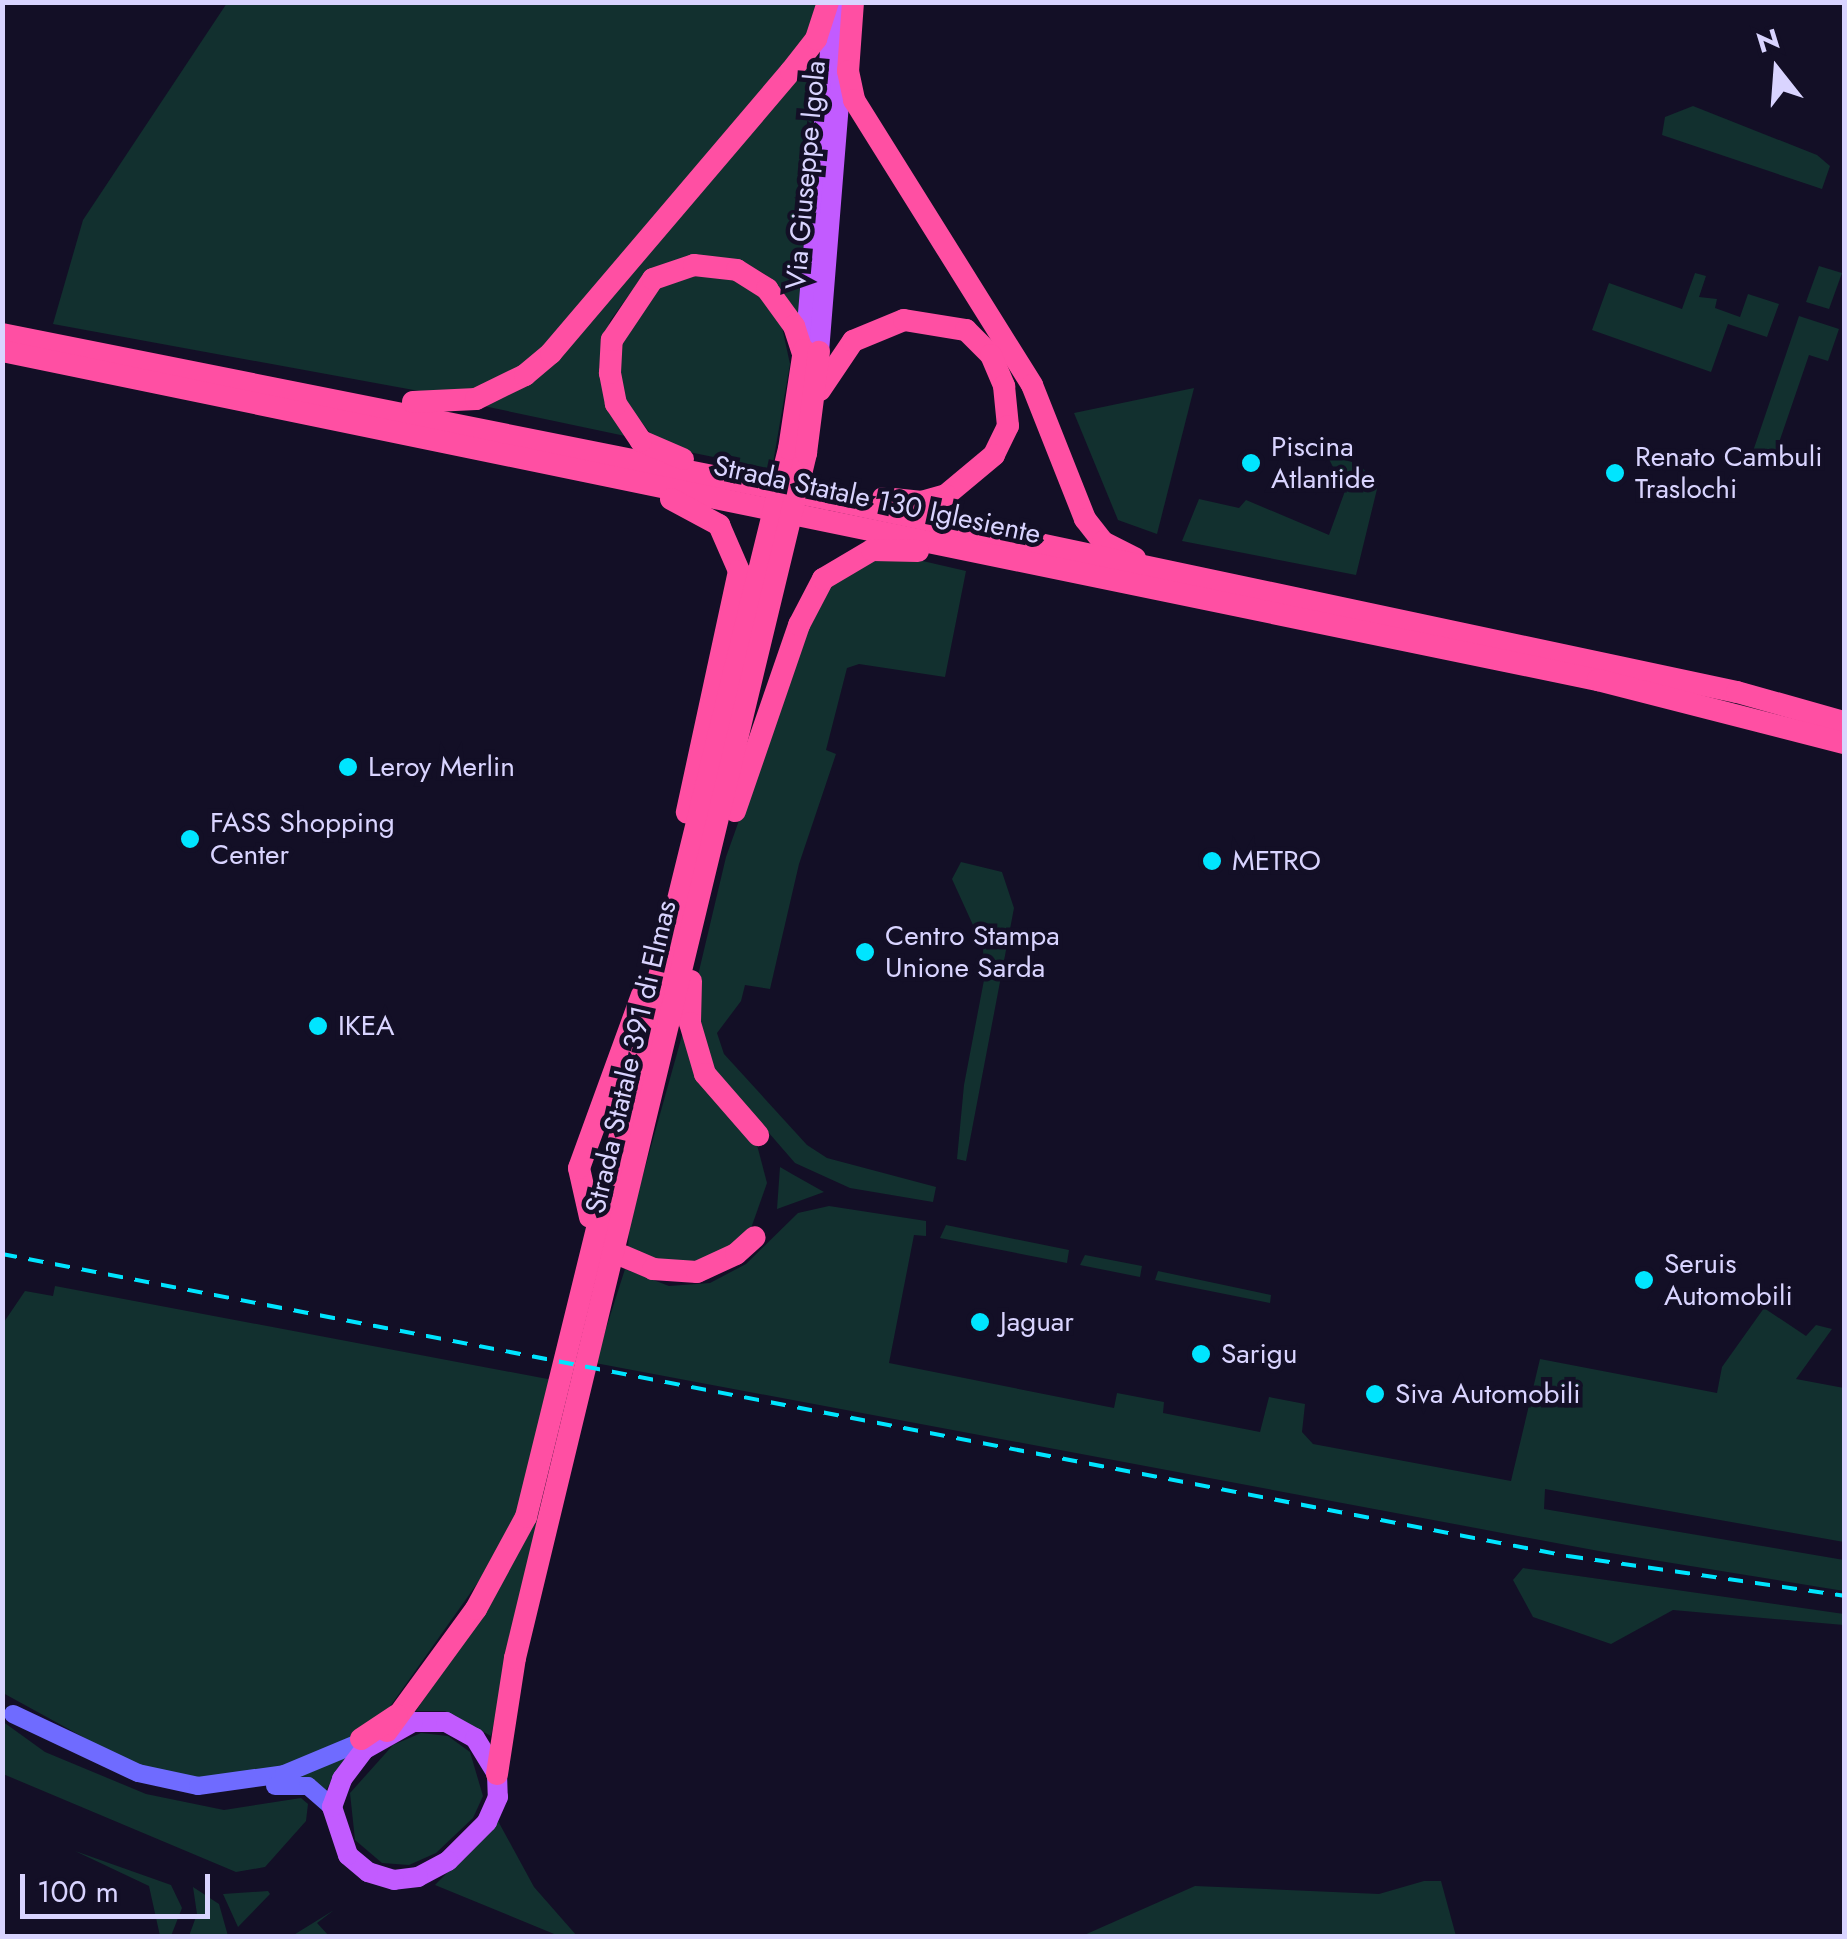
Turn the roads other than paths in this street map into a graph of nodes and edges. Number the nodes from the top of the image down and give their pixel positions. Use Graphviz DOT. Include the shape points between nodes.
graph roads {
  1 [pos="831,2"];
  2 [pos="851,2"];
  3 [pos="2,334"];
  4 [pos="2,350"];
  5 [pos="809,353"];
  6 [pos="311,394"];
  7 [pos="816,397"];
  8 [pos="797,451"];
  9 [pos="622,477"];
  10 [pos="728,478"];
  11 [pos="828,499"];
  12 [pos="1020,561"];
  13 [pos="1164,574"];
  14 [pos="1738,703"];
  15 [pos="1844,709"];
  16 [pos="1844,722"];
  17 [pos="1844,743"];
  18 [pos="1844,760"];
  19 [pos="698,860"];
  20 [pos="680,938"];
  21 [pos="758,1135"];
  22 [pos="590,1217"];
  23 [pos="754,1237"];
  24 [pos="624,1256"];
  25 [pos="572,1387"];
  26 [pos="8,1710"];
  27 [pos="376,1735"];
  28 [pos="497,1774"];
  29 [pos="332,1807"];
  1 -- 5 [label="main road, Via Giuseppe Igola"];
  1 -- 6 [label="highway" via="816,39 791,71 551,353 524,376 447,404 335,389"];
  2 -- 5 [label="main road, Via Giuseppe Igola"];
  2 -- 13 [label="highway" via="854,100 1032,385 1086,519 1103,542"];
  3 -- 6 [label="highway, Strada Statale 130 Iglesiente"];
  4 -- 9 [label="highway, Strada Statale 130 Iglesiente"];
  5 -- 7 [label="highway, Strada Statale 391 di Elmas"];
  5 -- 8 [label="highway, Strada Statale 391 di Elmas"];
  5 -- 10 [label="highway" via="767,290 737,270 694,265 653,279 630,305 612,340 616,404 641,441"];
  6 -- 10 [label="highway, Strada Statale 130 Iglesiente"];
  7 -- 8 [label="highway, Strada Statale 391 di Elmas"];
  7 -- 11 [label="highway" via="839,354 873,328 904,320 966,330 991,355 1004,386 1008,426 994,456 970,481 922,502 846,490"];
  8 -- 19 [label="highway, Strada Statale 391 di Elmas"];
  9 -- 12 [label="highway, Strada Statale 130 Iglesiente"];
  9 -- 19 [label="highway" via="708,513 729,540 739,570 683,840"];
  10 -- 11 [label="highway, Strada Statale 130 Iglesiente"];
  11 -- 13 [label="highway, Strada Statale 130 Iglesiente"];
  12 -- 14 [label="highway, Strada Statale 130 Iglesiente"];
  12 -- 19 [label="highway" via="987,564 903,548 872,550 824,578 799,625 724,847"];
  13 -- 14 [label="highway, Strada Statale 130 Iglesiente"];
  14 -- 15 [label="highway" via="1755,687"];
  14 -- 16 [label="highway"];
  14 -- 17 [label="highway"];
  14 -- 18 [label="highway"];
  19 -- 20 [label="highway, Strada Statale 391 di Elmas"];
  20 -- 21 [label="highway" via="695,963 688,1007 698,1054 718,1092"];
  20 -- 22 [label="highway" via="659,942 584,1145 579,1168"];
  20 -- 25 [label="highway, Strada Statale 391 di Elmas"];
  23 -- 24 [label="highway" via="698,1272 653,1269"];
  25 -- 27 [label="highway, Strada Statale 391 di Elmas" via="505,1564 404,1710"];
  25 -- 28 [label="highway, Strada Statale 391 di Elmas"];
  26 -- 27 [label="main road" via="138,1773 198,1786 284,1774"];
  26 -- 29 [label="main road" via="65,1751 156,1788 222,1795 300,1784"];
  27 -- 28 [label="main road" via="430,1721 463,1728"];
  27 -- 29 [label="main road" via="350,1765"];
  28 -- 29 [label="main road" via="494,1811 473,1840 406,1881 356,1863"];
}
